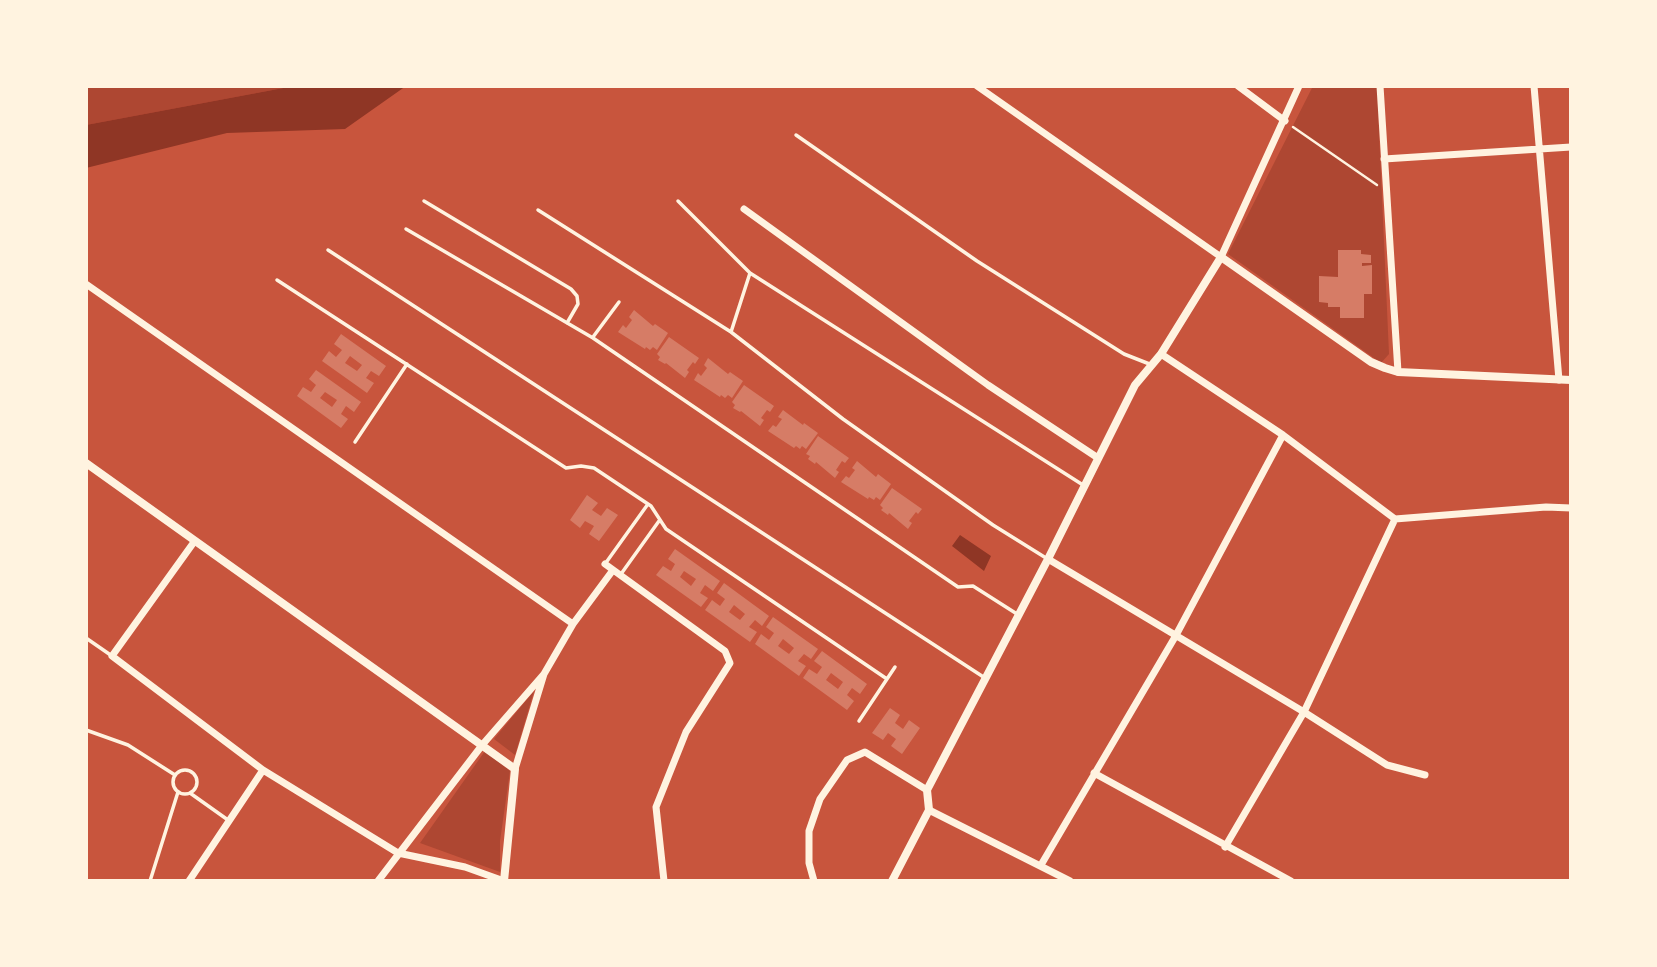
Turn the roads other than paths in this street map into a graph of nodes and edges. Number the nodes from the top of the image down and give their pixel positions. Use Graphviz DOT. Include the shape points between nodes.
graph roads {
  1 [pos="977,86"];
  2 [pos="1238,86"];
  3 [pos="1299,86"];
  4 [pos="1380,86"];
  5 [pos="1534,86"];
  6 [pos="1285,121"];
  7 [pos="796,135"];
  8 [pos="1571,146"];
  9 [pos="1539,148"];
  10 [pos="1384,159"];
  11 [pos="424,201"];
  12 [pos="678,201"];
  13 [pos="744,209"];
  14 [pos="538,210"];
  15 [pos="406,229"];
  16 [pos="328,250"];
  17 [pos="1221,257"];
  18 [pos="750,273"];
  19 [pos="277,280"];
  20 [pos="86,284"];
  21 [pos="619,302"];
  22 [pos="567,323"];
  23 [pos="731,332"];
  24 [pos="593,338"];
  25 [pos="1161,354"];
  26 [pos="407,364"];
  27 [pos="1152,365"];
  28 [pos="1398,372"];
  29 [pos="1559,380"];
  30 [pos="1571,380"];
  31 [pos="1283,435"];
  32 [pos="355,442"];
  33 [pos="1098,458"];
  34 [pos="86,463"];
  35 [pos="1083,485"];
  36 [pos="648,504"];
  37 [pos="1571,508"];
  38 [pos="1395,519"];
  39 [pos="659,521"];
  40 [pos="194,542"];
  41 [pos="1048,559"];
  42 [pos="605,564"];
  43 [pos="613,570"];
  44 [pos="620,576"];
  45 [pos="1018,615"];
  46 [pos="573,624"];
  47 [pos="1175,637"];
  48 [pos="86,638"];
  49 [pos="112,656"];
  50 [pos="895,667"];
  51 [pos="544,674"];
  52 [pos="985,678"];
  53 [pos="887,679"];
  54 [pos="1304,712"];
  55 [pos="859,720"];
  56 [pos="86,730"];
  57 [pos="483,744"];
  58 [pos="515,769"];
  59 [pos="263,770"];
  60 [pos="1094,773"];
  61 [pos="175,775"];
  62 [pos="1425,775"];
  63 [pos="927,790"];
  64 [pos="178,792"];
  65 [pos="190,793"];
  66 [pos="929,810"];
  67 [pos="228,820"];
  68 [pos="1225,847"];
  69 [pos="398,853"];
  70 [pos="1041,865"];
  71 [pos="1061,879"];
  72 [pos="150,881"];
  73 [pos="189,881"];
  74 [pos="378,881"];
  75 [pos="504,881"];
  76 [pos="664,881"];
  77 [pos="814,881"];
  78 [pos="892,881"];
  79 [pos="1070,881"];
  80 [pos="1291,881"];
  1 -- 17 [label="street"];
  2 -- 6 [label="street"];
  3 -- 6 [label="street"];
  4 -- 10 [label="street"];
  5 -- 9 [label="street"];
  6 -- 17 [label="street"];
  7 -- 27 [label="lane" via="977,261 1124,354"];
  8 -- 9 [label="street"];
  9 -- 10 [label="street"];
  9 -- 29 [label="street"];
  10 -- 28 [label="street"];
  11 -- 22 [label="lane" via="571,289 578,304"];
  12 -- 18 [label="lane"];
  13 -- 33 [label="street"];
  14 -- 23 [label="lane"];
  15 -- 22 [label="lane"];
  16 -- 52 [label="lane"];
  17 -- 25 [label="street"];
  17 -- 28 [label="street" via="1371,362"];
  18 -- 23 [label="lane"];
  18 -- 35 [label="lane"];
  19 -- 26 [label="lane"];
  20 -- 46 [label="street"];
  21 -- 24 [label="lane"];
  22 -- 24 [label="lane"];
  23 -- 41 [label="lane" via="843,419"];
  24 -- 45 [label="lane" via="958,587 973,586"];
  25 -- 27 [label="street"];
  25 -- 31 [label="street"];
  26 -- 32 [label="lane"];
  26 -- 36 [label="lane" via="566,468 594,468"];
  27 -- 33 [label="street" via="1135,385"];
  28 -- 29 [label="street"];
  29 -- 30 [label="street"];
  31 -- 38 [label="street"];
  31 -- 47 [label="street"];
  33 -- 35 [label="street"];
  34 -- 40 [label="street"];
  35 -- 41 [label="street"];
  36 -- 39 [label="lane"];
  36 -- 42 [label="lane"];
  37 -- 38 [label="street"];
  38 -- 54 [label="street"];
  39 -- 44 [label="lane"];
  39 -- 53 [label="lane"];
  40 -- 49 [label="street"];
  40 -- 57 [label="street"];
  41 -- 45 [label="street"];
  41 -- 47 [label="street"];
  42 -- 43 [label="street"];
  43 -- 44 [label="street"];
  43 -- 46 [label="street"];
  44 -- 76 [label="street" via="729,657 729,668 686,732 656,807"];
  45 -- 52 [label="street"];
  46 -- 51 [label="street"];
  47 -- 54 [label="street"];
  47 -- 60 [label="street"];
  48 -- 49 [label="lane"];
  49 -- 59 [label="street"];
  50 -- 53 [label="lane"];
  51 -- 57 [label="street"];
  51 -- 58 [label="street"];
  52 -- 63 [label="street"];
  53 -- 55 [label="lane"];
  54 -- 62 [label="street" via="1387,765"];
  54 -- 68 [label="street"];
  56 -- 61 [label="lane" via="128,746"];
  57 -- 58 [label="street"];
  57 -- 69 [label="street"];
  58 -- 75 [label="street"];
  59 -- 67 [label="street"];
  59 -- 69 [label="street"];
  60 -- 68 [label="street"];
  60 -- 70 [label="street"];
  61 -- 64 [label="lane" via="173,787"];
  61 -- 65 [label="lane" via="192,772 197,783"];
  63 -- 66 [label="street"];
  63 -- 77 [label="street" via="865,752 847,760 820,799 809,831"];
  64 -- 65 [label="lane"];
  64 -- 72 [label="lane"];
  65 -- 67 [label="lane"];
  66 -- 70 [label="street"];
  66 -- 78 [label="street"];
  67 -- 73 [label="street"];
  68 -- 80 [label="street"];
  69 -- 74 [label="street"];
  69 -- 75 [label="street" via="465,867"];
  70 -- 71 [label="street"];
  71 -- 79 [label="street"];
}
